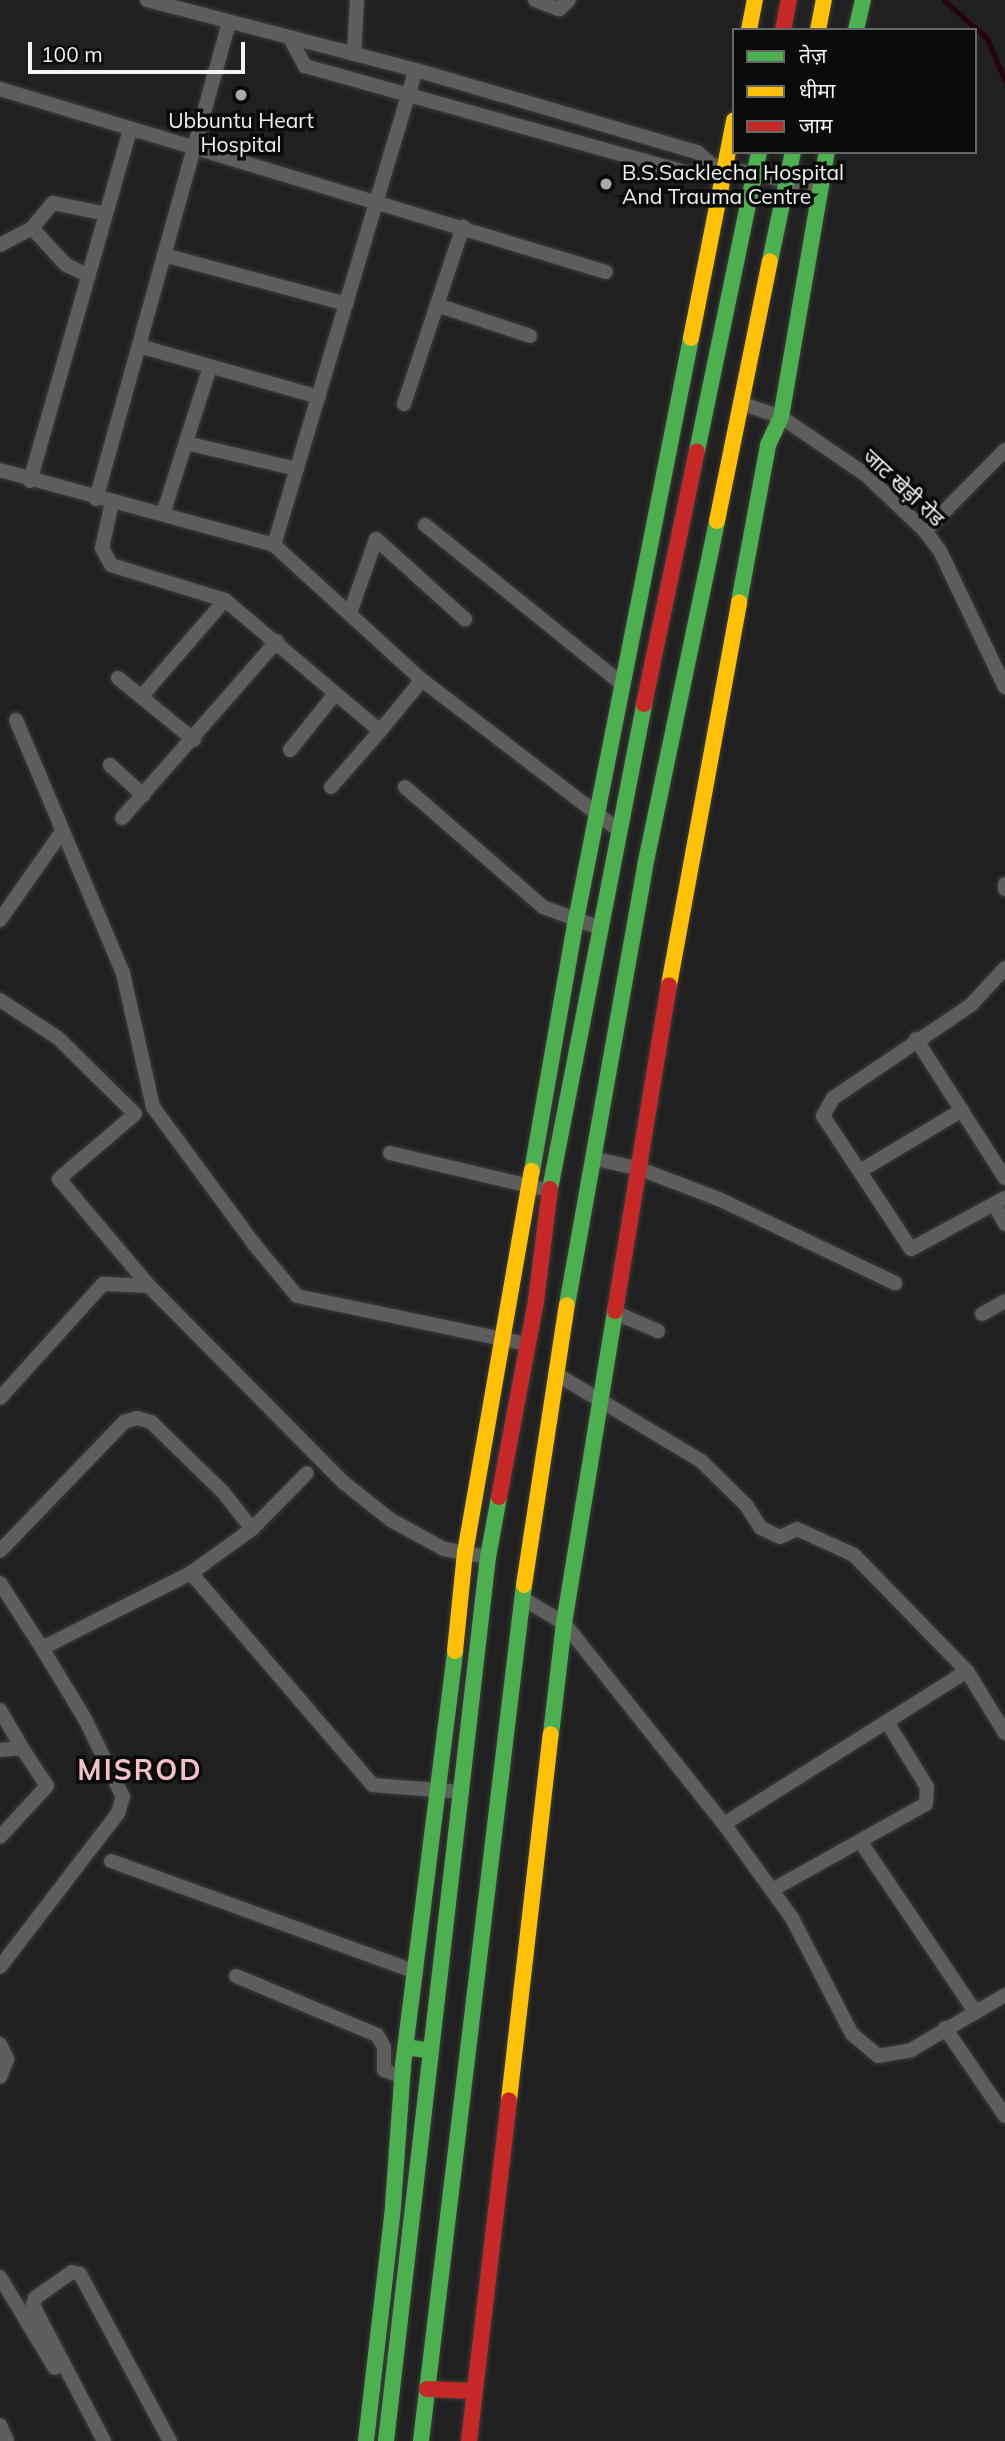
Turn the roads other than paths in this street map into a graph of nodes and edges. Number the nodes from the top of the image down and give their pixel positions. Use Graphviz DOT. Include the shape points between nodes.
graph roads {
  1 [pos="147,0"];
  2 [pos="356,0"];
  3 [pos="535,0"];
  4 [pos="569,0"];
  5 [pos="789,0"];
  6 [pos="824,0"];
  7 [pos="863,0"];
  8 [pos="754,4"];
  9 [pos="229,23"];
  10 [pos="857,23"];
  11 [pos="749,28"];
  12 [pos="783,28"];
  13 [pos="818,28"];
  14 [pos="290,38"];
  15 [pos="354,54"];
  16 [pos="416,70"];
  17 [pos="0,89"];
  18 [pos="409,94"];
  19 [pos="732,126"];
  20 [pos="130,131"];
  21 [pos="194,149"];
  22 [pos="759,154"];
  23 [pos="793,154"];
  24 [pos="827,154"];
  25 [pos="719,167"];
  26 [pos="754,174"];
  27 [pos="787,180"];
  28 [pos="821,188"];
  29 [pos="377,200"];
  30 [pos="106,214"];
  31 [pos="463,227"];
  32 [pos="32,228"];
  33 [pos="0,245"];
  34 [pos="164,255"];
  35 [pos="606,272"];
  36 [pos="89,276"];
  37 [pos="346,304"];
  38 [pos="437,305"];
  39 [pos="530,336"];
  40 [pos="139,346"];
  41 [pos="210,367"];
  42 [pos="319,397"];
  43 [pos="404,404"];
  44 [pos="743,404"];
  45 [pos="781,417"];
  46 [pos="186,443"];
  47 [pos="1005,450"];
  48 [pos="297,469"];
  49 [pos="1,471"];
  50 [pos="30,481"];
  51 [pos="96,499"];
  52 [pos="112,502"];
  53 [pos="163,514"];
  54 [pos="425,525"];
  55 [pos="925,531"];
  56 [pos="274,545"];
  57 [pos="225,600"];
  58 [pos="350,613"];
  59 [pos="465,620"];
  60 [pos="277,641"];
  61 [pos="118,678"];
  62 [pos="422,680"];
  63 [pos="622,684"];
  64 [pos="1005,687"];
  65 [pos="335,694"];
  66 [pos="141,698"];
  67 [pos="16,720"];
  68 [pos="380,731"];
  69 [pos="194,740"];
  70 [pos="290,750"];
  71 [pos="110,765"];
  72 [pos="331,787"];
  73 [pos="405,787"];
  74 [pos="142,796"];
  75 [pos="597,816"];
  76 [pos="122,818"];
  77 [pos="618,830"];
  78 [pos="61,833"];
  79 [pos="0,920"];
  80 [pos="576,920"];
  81 [pos="600,928"];
  82 [pos="1005,968"];
  83 [pos="0,1000"];
  84 [pos="916,1039"];
  85 [pos="962,1110"];
  86 [pos="390,1153"];
  87 [pos="592,1157"];
  88 [pos="640,1169"];
  89 [pos="860,1171"];
  90 [pos="1005,1178"];
  91 [pos="529,1186"];
  92 [pos="550,1190"];
  93 [pos="1000,1201"];
  94 [pos="1005,1224"];
  95 [pos="895,1283"];
  96 [pos="149,1286"];
  97 [pos="1005,1301"];
  98 [pos="614,1312"];
  99 [pos="982,1314"];
  100 [pos="658,1331"];
  101 [pos="505,1339"];
  102 [pos="527,1344"];
  103 [pos="558,1375"];
  104 [pos="0,1398"];
  105 [pos="602,1398"];
  106 [pos="307,1473"];
  107 [pos="252,1529"];
  108 [pos="0,1551"];
  109 [pos="465,1553"];
  110 [pos="488,1557"];
  111 [pos="191,1573"];
  112 [pos="0,1584"];
  113 [pos="522,1598"];
  114 [pos="564,1623"];
  115 [pos="42,1648"];
  116 [pos="967,1671"];
  117 [pos="0,1710"];
  118 [pos="887,1722"];
  119 [pos="1005,1733"];
  120 [pos="22,1748"];
  121 [pos="0,1751"];
  122 [pos="440,1790"];
  123 [pos="461,1791"];
  124 [pos="724,1824"];
  125 [pos="0,1837"];
  126 [pos="860,1841"];
  127 [pos="111,1861"];
  128 [pos="772,1890"];
  129 [pos="0,1967"];
  130 [pos="416,1972"];
  131 [pos="236,1976"];
  132 [pos="1005,1995"];
  133 [pos="974,2010"];
  134 [pos="945,2028"];
  135 [pos="0,2044"];
  136 [pos="405,2047"];
  137 [pos="431,2051"];
  138 [pos="0,2077"];
  139 [pos="402,2077"];
  140 [pos="1005,2116"];
  141 [pos="0,2277"];
  142 [pos="426,2389"];
  143 [pos="474,2391"];
  144 [pos="0,2425"];
  145 [pos="7,2441"];
  146 [pos="93,2441"];
  147 [pos="104,2441"];
  148 [pos="170,2441"];
  149 [pos="366,2441"];
  150 [pos="386,2441"];
  151 [pos="421,2441"];
  152 [pos="469,2441"];
  1 -- 9 [label="street"];
  2 -- 15 [label="street"];
  3 -- 4 [label="street" via="559,9"];
  5 -- 12 [label="main road"];
  6 -- 13 [label="main road"];
  7 -- 10 [label="main road"];
  8 -- 11 [label="main road"];
  9 -- 14 [label="street"];
  9 -- 21 [label="street"];
  14 -- 15 [label="street"];
  14 -- 18 [label="street" via="305,66"];
  15 -- 16 [label="street"];
  16 -- 18 [label="street"];
  16 -- 25 [label="street" via="697,152"];
  17 -- 20 [label="street"];
  18 -- 25 [label="street" via="692,174"];
  18 -- 29 [label="street"];
  19 -- 25 [label="main road"];
  20 -- 21 [label="street"];
  20 -- 30 [label="street"];
  21 -- 29 [label="street"];
  21 -- 34 [label="street"];
  22 -- 26 [label="main road"];
  23 -- 27 [label="main road"];
  24 -- 28 [label="main road"];
  25 -- 26 [label="street"];
  25 -- 63 [label="main road"];
  26 -- 27 [label="street"];
  26 -- 77 [label="main road"];
  27 -- 28 [label="street"];
  27 -- 44 [label="main road"];
  28 -- 45 [label="main road"];
  29 -- 31 [label="street"];
  29 -- 37 [label="street"];
  30 -- 32 [label="street" via="53,203"];
  30 -- 36 [label="street"];
  31 -- 35 [label="street"];
  31 -- 38 [label="street"];
  32 -- 33 [label="street"];
  32 -- 36 [label="street" via="66,265"];
  34 -- 37 [label="street"];
  34 -- 40 [label="street"];
  36 -- 50 [label="street"];
  37 -- 42 [label="street"];
  38 -- 39 [label="street"];
  38 -- 43 [label="street"];
  40 -- 41 [label="street"];
  40 -- 51 [label="street"];
  41 -- 42 [label="street"];
  41 -- 46 [label="street"];
  42 -- 48 [label="street"];
  44 -- 45 [label="street, जाट खेड़ी रोड"];
  44 -- 87 [label="main road" via="689,645"];
  45 -- 55 [label="street, जाट खेड़ी रोड" via="866,475"];
  45 -- 88 [label="main road" via="768,445 744,572"];
  46 -- 48 [label="street"];
  46 -- 53 [label="street"];
  47 -- 55 [label="street"];
  48 -- 56 [label="street"];
  49 -- 50 [label="street"];
  50 -- 51 [label="street"];
  51 -- 52 [label="street"];
  52 -- 53 [label="street"];
  52 -- 57 [label="street" via="102,548 111,565"];
  53 -- 56 [label="street"];
  54 -- 63 [label="street"];
  55 -- 64 [label="street, जाट खेड़ी रोड" via="940,551"];
  56 -- 58 [label="street"];
  57 -- 60 [label="street"];
  57 -- 66 [label="street"];
  58 -- 59 [label="street" via="376,540"];
  58 -- 62 [label="street"];
  60 -- 65 [label="street"];
  60 -- 69 [label="street"];
  61 -- 66 [label="street"];
  62 -- 68 [label="street"];
  62 -- 75 [label="street"];
  63 -- 75 [label="main road"];
  65 -- 68 [label="street"];
  65 -- 70 [label="street"];
  66 -- 69 [label="street"];
  67 -- 78 [label="street"];
  68 -- 72 [label="street"];
  69 -- 74 [label="street"];
  71 -- 74 [label="street"];
  73 -- 80 [label="street" via="543,907"];
  74 -- 76 [label="street"];
  75 -- 77 [label="street"];
  75 -- 80 [label="main road"];
  77 -- 81 [label="main road"];
  78 -- 79 [label="street"];
  78 -- 101 [label="street" via="123,973 153,1107 212,1191 297,1296"];
  80 -- 81 [label="street"];
  80 -- 91 [label="main road"];
  81 -- 92 [label="main road"];
  82 -- 84 [label="street" via="971,1005"];
  83 -- 96 [label="street" via="58,1038 135,1114 59,1179"];
  84 -- 85 [label="street"];
  84 -- 89 [label="street" via="833,1098 823,1116"];
  85 -- 89 [label="street"];
  85 -- 90 [label="street"];
  86 -- 91 [label="street"];
  87 -- 88 [label="street"];
  87 -- 103 [label="main road"];
  88 -- 95 [label="street" via="721,1200"];
  88 -- 98 [label="main road"];
  89 -- 93 [label="street" via="911,1249"];
  91 -- 92 [label="street"];
  91 -- 101 [label="main road"];
  92 -- 102 [label="main road"];
  93 -- 94 [label="street"];
  96 -- 104 [label="street" via="103,1284"];
  96 -- 109 [label="street" via="343,1482 391,1520 444,1549"];
  97 -- 99 [label="street"];
  98 -- 100 [label="street"];
  98 -- 105 [label="main road"];
  101 -- 102 [label="street"];
  101 -- 109 [label="main road"];
  102 -- 110 [label="main road"];
  103 -- 105 [label="street"];
  103 -- 113 [label="main road"];
  105 -- 114 [label="main road"];
  105 -- 116 [label="street" via="701,1461 746,1505 761,1528 780,1537 797,1529 868,1565"];
  106 -- 107 [label="street"];
  107 -- 108 [label="street" via="223,1492 151,1422 137,1418 124,1422"];
  107 -- 111 [label="street"];
  109 -- 110 [label="street"];
  109 -- 122 [label="main road"];
  110 -- 123 [label="main road"];
  111 -- 115 [label="street"];
  111 -- 122 [label="street" via="373,1784"];
  112 -- 115 [label="street"];
  113 -- 114 [label="street"];
  113 -- 142 [label="main road"];
  114 -- 124 [label="street"];
  114 -- 143 [label="main road"];
  115 -- 129 [label="street" via="85,1719 123,1797 118,1813"];
  116 -- 118 [label="street"];
  116 -- 119 [label="street"];
  117 -- 120 [label="street"];
  118 -- 124 [label="street"];
  118 -- 126 [label="street" via="929,1795 917,1810"];
  120 -- 121 [label="street"];
  120 -- 125 [label="street" via="47,1786"];
  122 -- 123 [label="street"];
  122 -- 130 [label="main road"];
  123 -- 137 [label="main road"];
  124 -- 128 [label="street"];
  126 -- 128 [label="street"];
  126 -- 133 [label="street"];
  127 -- 130 [label="street"];
  128 -- 134 [label="street" via="792,1918 852,2034 878,2056 911,2050"];
  130 -- 136 [label="main road"];
  131 -- 139 [label="street" via="377,2035 384,2047 384,2070"];
  132 -- 133 [label="street"];
  133 -- 134 [label="street"];
  134 -- 140 [label="street"];
  135 -- 138 [label="street" via="7,2059"];
  136 -- 137 [label="main road"];
  136 -- 139 [label="main road"];
  137 -- 150 [label="main road"];
  139 -- 149 [label="main road" via="393,2206"];
  141 -- 146 [label="street"];
  142 -- 143 [label="main road"];
  142 -- 151 [label="main road"];
  143 -- 152 [label="main road"];
  144 -- 145 [label="street"];
  147 -- 148 [label="street" via="33,2305 35,2298 72,2272 80,2274"];
}
